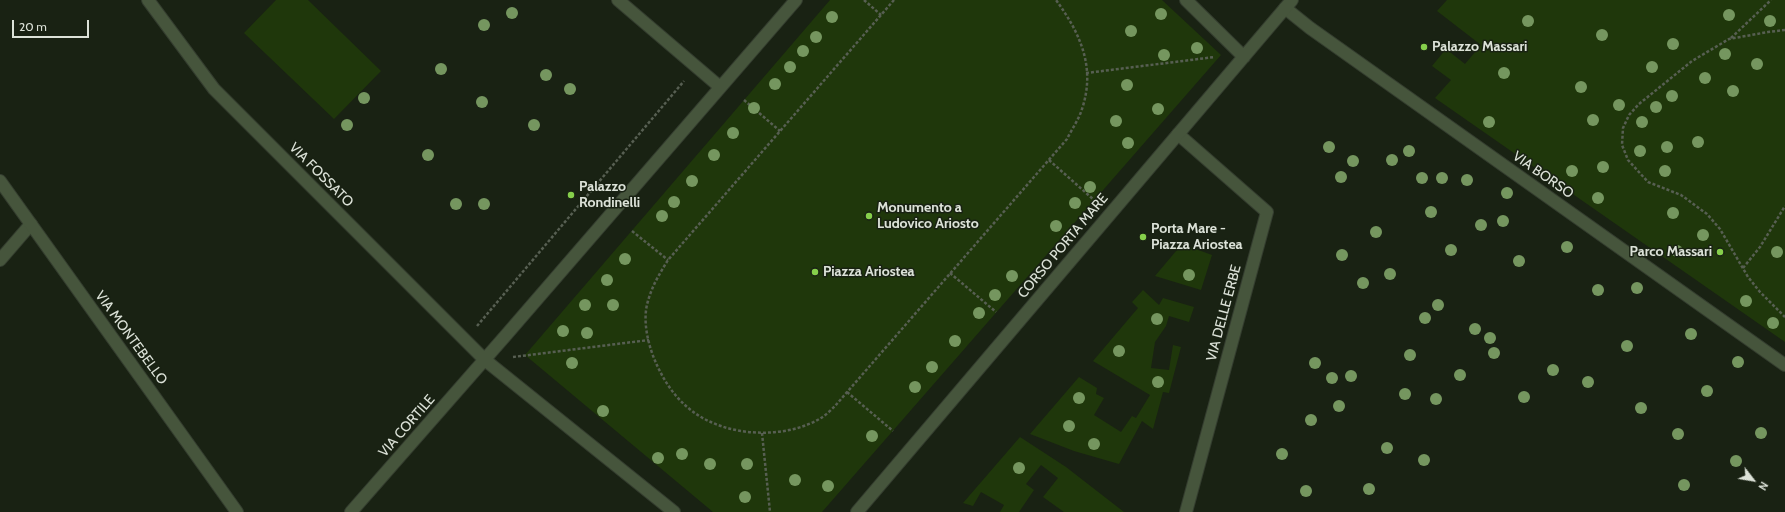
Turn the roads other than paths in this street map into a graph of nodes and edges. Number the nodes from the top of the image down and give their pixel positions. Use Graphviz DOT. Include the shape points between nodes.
graph roads {
  1 [pos="148,0"];
  2 [pos="618,0"];
  3 [pos="796,0"];
  4 [pos="1186,0"];
  5 [pos="1289,4"];
  6 [pos="1242,55"];
  7 [pos="720,88"];
  8 [pos="1178,134"];
  9 [pos="0,181"];
  10 [pos="31,224"];
  11 [pos="0,260"];
  12 [pos="485,360"];
  13 [pos="1785,365"];
  14 [pos="237,512"];
  15 [pos="351,512"];
  16 [pos="674,512"];
  17 [pos="857,512"];
  18 [pos="1186,512"];
  1 -- 12 [label="street, VIA FOSSATO" via="214,89"];
  2 -- 7 [label="street"];
  3 -- 7 [label="street"];
  4 -- 6 [label="street"];
  5 -- 6 [label="street, CORSO PORTA MARE"];
  5 -- 13 [label="street, VIA BORSO" via="1317,33"];
  6 -- 8 [label="street, CORSO PORTA MARE"];
  7 -- 12 [label="street"];
  8 -- 17 [label="street, CORSO PORTA MARE"];
  8 -- 18 [label="street, VIA DELLE ERBE" via="1267,212"];
  9 -- 10 [label="street, VIA MONTEBELLO"];
  10 -- 11 [label="street"];
  10 -- 14 [label="street, VIA MONTEBELLO"];
  12 -- 15 [label="street, VIA CORTILE"];
  12 -- 16 [label="street"];
}
